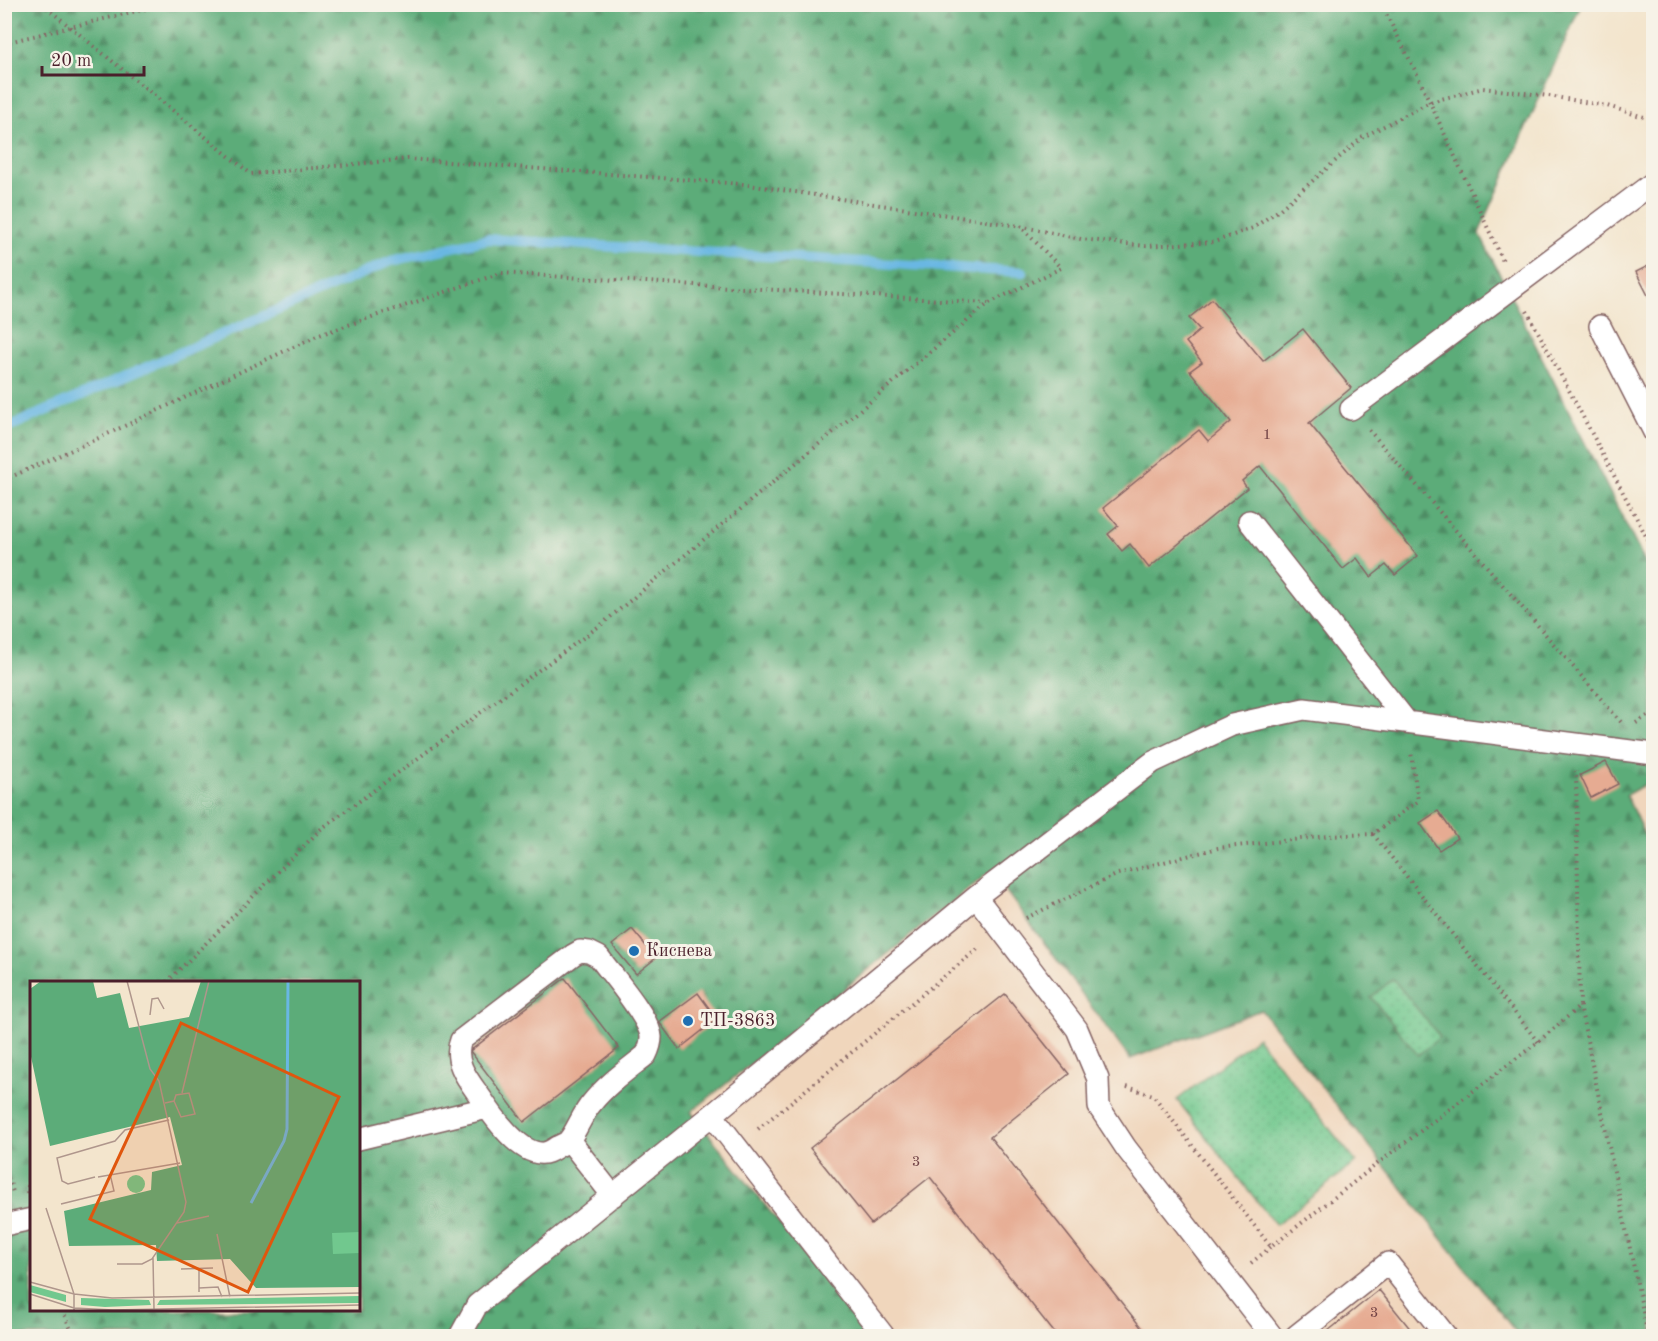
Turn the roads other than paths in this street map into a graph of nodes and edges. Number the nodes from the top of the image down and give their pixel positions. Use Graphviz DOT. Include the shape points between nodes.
graph roads {
  1 [pos="1653,182"];
  2 [pos="1600,326"];
  3 [pos="1351,409"];
  4 [pos="1652,426"];
  5 [pos="1249,521"];
  6 [pos="1407,722"];
  7 [pos="1653,754"];
  8 [pos="976,897"];
  9 [pos="487,1108"];
  10 [pos="712,1115"];
  11 [pos="360,1139"];
  12 [pos="569,1140"];
  13 [pos="613,1196"];
  14 [pos="30,1219"];
  15 [pos="4,1225"];
  16 [pos="460,1336"];
  17 [pos="884,1336"];
  18 [pos="1272,1336"];
  19 [pos="1296,1336"];
  20 [pos="1446,1336"];
  1 -- 3 [label="lane"];
  2 -- 4 [label="lane"];
  5 -- 6 [label="lane"];
  6 -- 7 [label="lane"];
  6 -- 8 [label="lane" via="1304,709 1232,725 1153,762"];
  8 -- 10 [label="lane"];
  8 -- 18 [label="lane" via="1077,1029 1098,1079 1099,1107 1126,1148"];
  9 -- 11 [label="lane"];
  9 -- 12 [label="lane" via="528,1150 547,1153"];
  9 -- 12 [label="lane" via="458,1058 461,1040 573,955 589,952 599,957 645,1019 651,1038 646,1055 589,1105"];
  10 -- 13 [label="lane"];
  10 -- 17 [label="lane"];
  12 -- 13 [label="lane"];
  13 -- 16 [label="lane" via="477,1305"];
  14 -- 15 [label="lane"];
  19 -- 20 [label="lane" via="1388,1263"];
}
